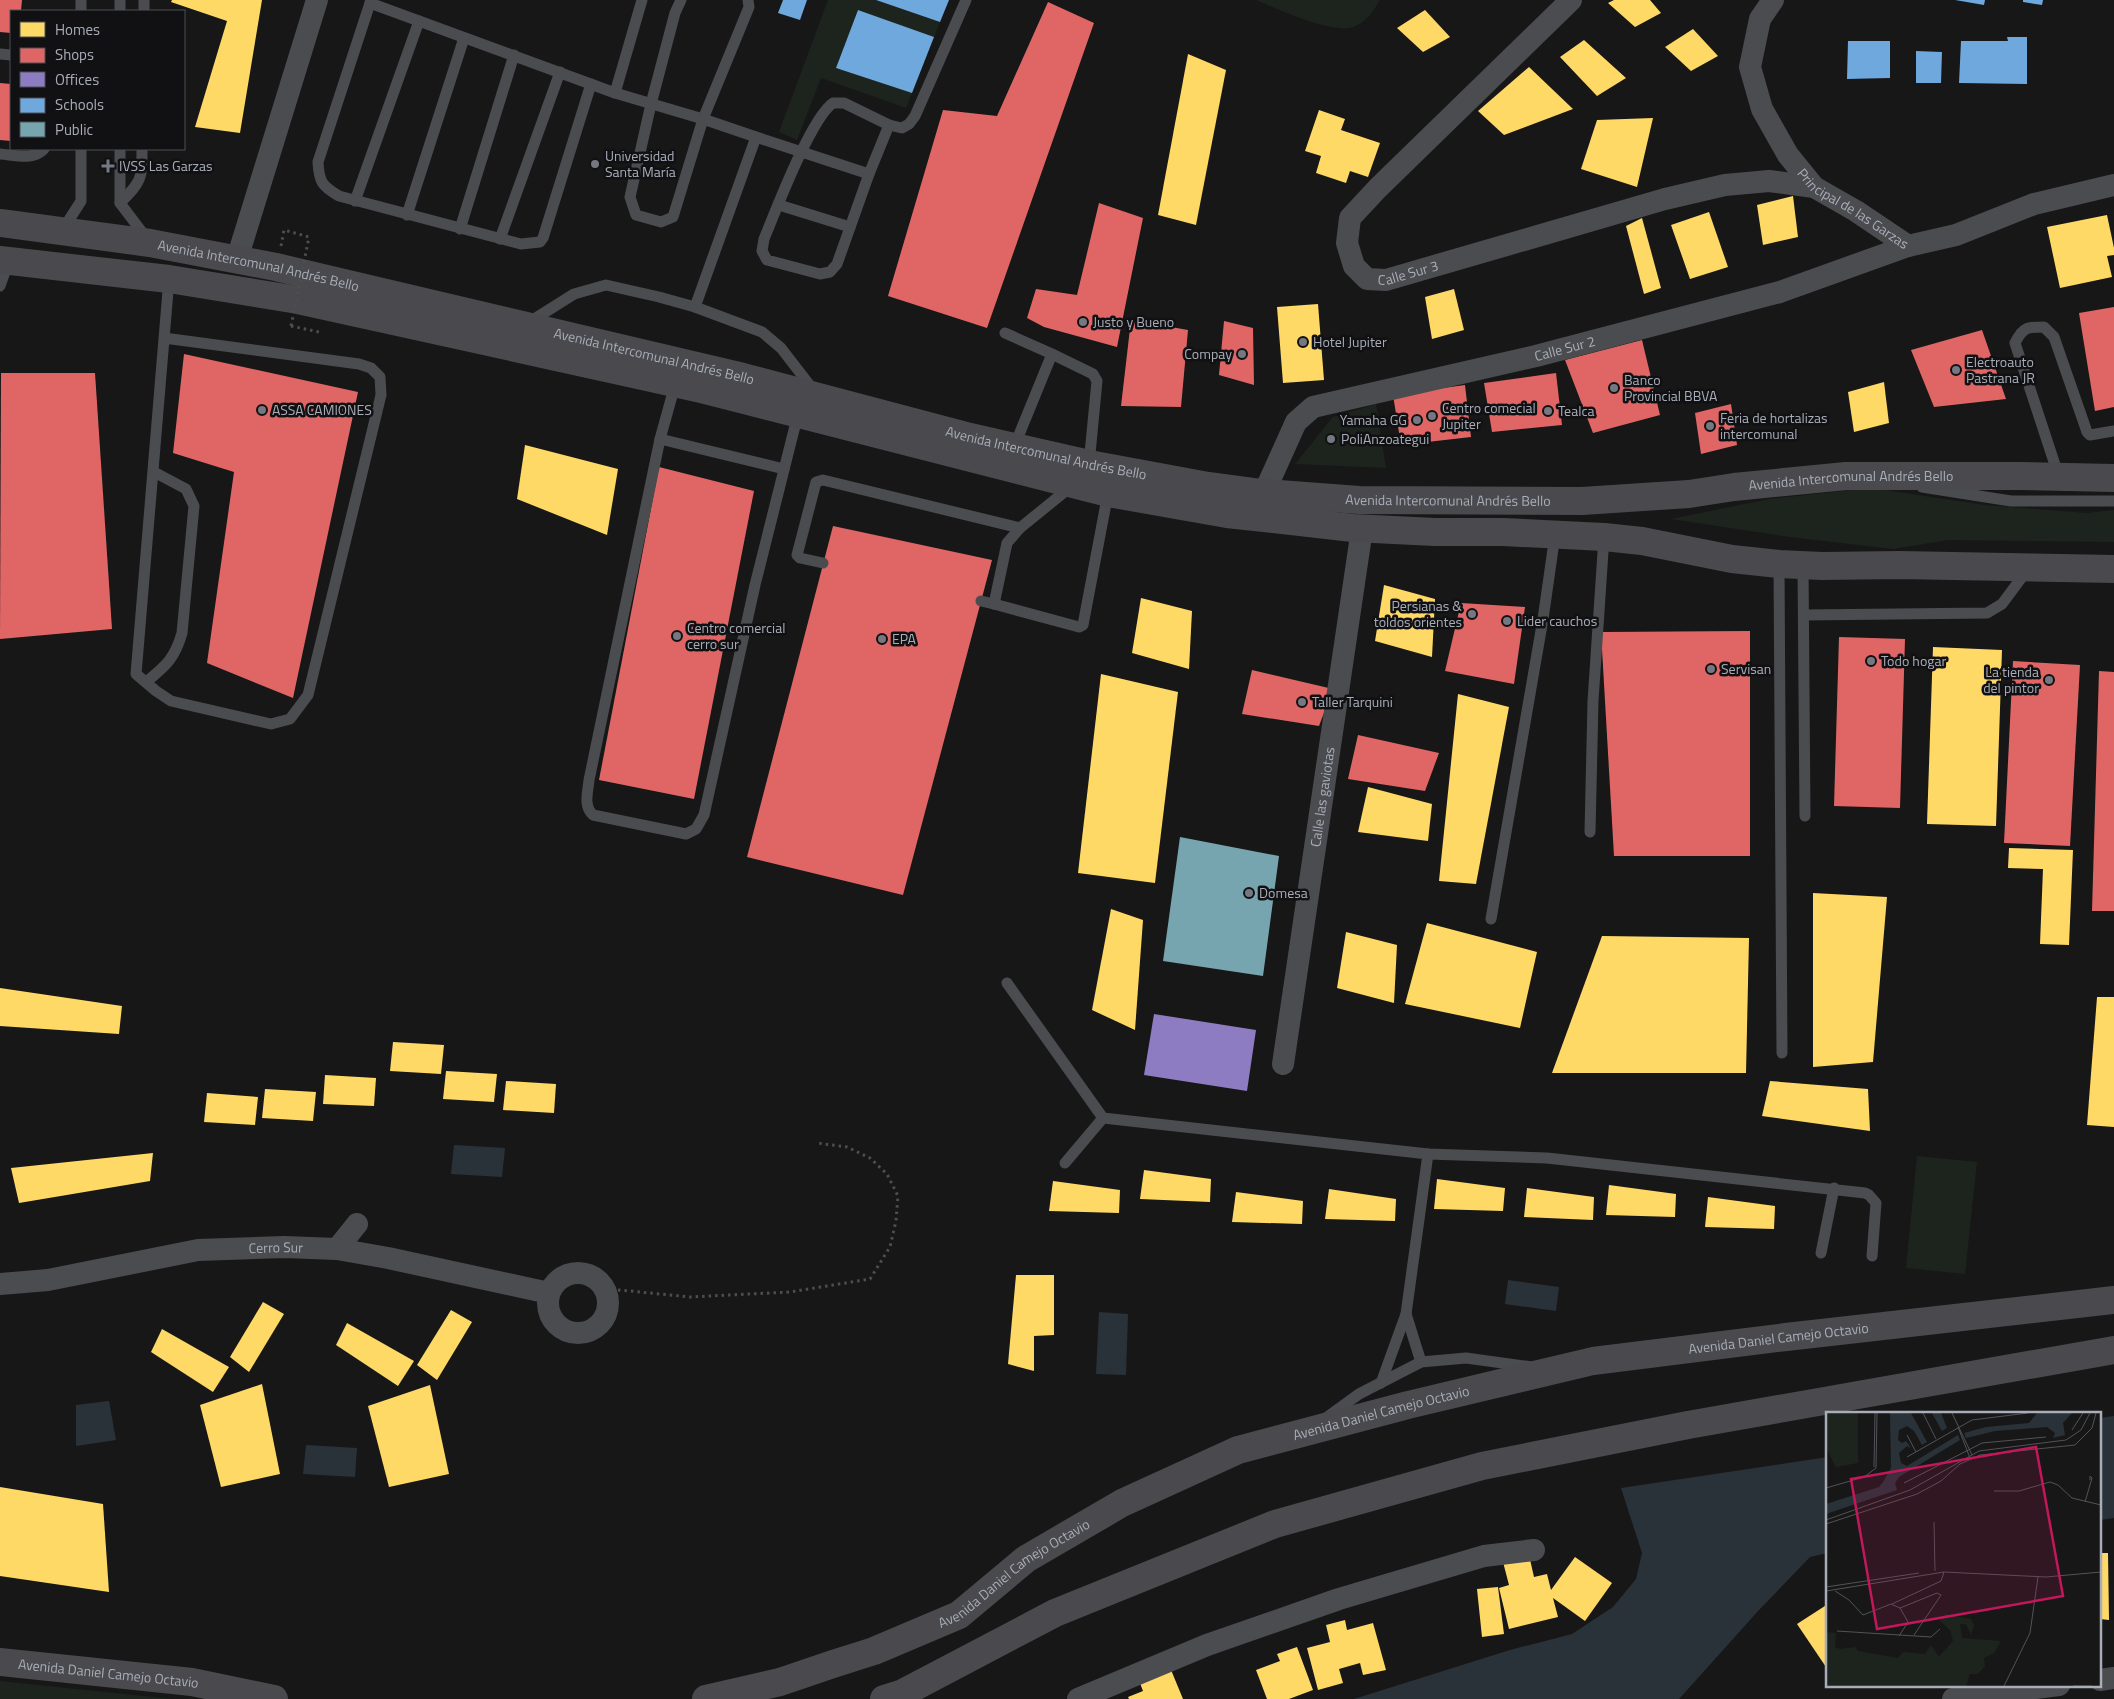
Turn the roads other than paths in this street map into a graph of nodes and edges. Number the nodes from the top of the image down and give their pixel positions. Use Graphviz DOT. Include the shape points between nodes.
graph roads {
  1 [pos="317,0"];
  2 [pos="642,0"];
  3 [pos="681,0"];
  4 [pos="748,0"];
  5 [pos="966,0"];
  6 [pos="1571,0"];
  7 [pos="1773,0"];
  8 [pos="371,1"];
  9 [pos="418,21"];
  10 [pos="464,38"];
  11 [pos="514,55"];
  12 [pos="560,72"];
  13 [pos="591,84"];
  14 [pos="615,93"];
  15 [pos="651,104"];
  16 [pos="703,119"];
  17 [pos="889,126"];
  18 [pos="756,137"];
  19 [pos="43,150"];
  20 [pos="81,150"];
  21 [pos="120,150"];
  22 [pos="142,150"];
  23 [pos="802,152"];
  24 [pos="0,154"];
  25 [pos="869,174"];
  26 [pos="2114,185"];
  27 [pos="1814,187"];
  28 [pos="355,201"];
  29 [pos="120,203"];
  30 [pos="779,205"];
  31 [pos="407,215"];
  32 [pos="0,223"];
  33 [pos="850,227"];
  34 [pos="460,228"];
  35 [pos="62,231"];
  36 [pos="500,239"];
  37 [pos="150,243"];
  38 [pos="1908,246"];
  39 [pos="237,259"];
  40 [pos="3,269"];
  41 [pos="170,279"];
  42 [pos="695,307"];
  43 [pos="525,325"];
  44 [pos="1005,333"];
  45 [pos="164,338"];
  46 [pos="1052,354"];
  47 [pos="675,385"];
  48 [pos="820,397"];
  49 [pos="798,414"];
  50 [pos="2114,431"];
  51 [pos="660,439"];
  52 [pos="1014,447"];
  53 [pos="784,469"];
  54 [pos="154,472"];
  55 [pos="1081,474"];
  56 [pos="1863,476"];
  57 [pos="2059,476"];
  58 [pos="2114,478"];
  59 [pos="1108,493"];
  60 [pos="1264,493"];
  61 [pos="2114,501"];
  62 [pos="1020,528"];
  63 [pos="1362,529"];
  64 [pos="1554,535"];
  65 [pos="1604,537"];
  66 [pos="823,563"];
  67 [pos="1791,564"];
  68 [pos="2029,567"];
  69 [pos="2114,569"];
  70 [pos="981,601"];
  71 [pos="994,604"];
  72 [pos="1804,615"];
  73 [pos="146,682"];
  74 [pos="1805,816"];
  75 [pos="1590,832"];
  76 [pos="1492,919"];
  77 [pos="1008,984"];
  78 [pos="1782,1053"];
  79 [pos="1282,1064"];
  80 [pos="1103,1118"];
  81 [pos="1428,1154"];
  82 [pos="1065,1163"];
  83 [pos="1834,1188"];
  84 [pos="357,1224"];
  85 [pos="337,1249"];
  86 [pos="1821,1252"];
  87 [pos="1872,1256"];
  88 [pos="0,1284"];
  89 [pos="550,1293"];
  90 [pos="2114,1300"];
  91 [pos="1406,1314"];
  92 [pos="2114,1350"];
  93 [pos="1421,1362"];
  94 [pos="1556,1370"];
  95 [pos="1381,1383"];
  96 [pos="1307,1432"];
  97 [pos="1534,1550"];
  98 [pos="0,1662"];
  99 [pos="2049,1690"];
  100 [pos="758,1693"];
  101 [pos="719,1697"];
  102 [pos="274,1699"];
  103 [pos="884,1699"];
  104 [pos="1078,1699"];
  105 [pos="1953,1699"];
  1 -- 39 [label="street"];
  2 -- 14 [label="lane"];
  3 -- 15 [label="lane"];
  4 -- 16 [label="lane" via="749,8"];
  5 -- 17 [label="lane" via="915,116 902,128"];
  6 -- 27 [label="street, Calle Sur 3" via="1350,218 1347,243 1354,266 1367,279 1386,280 1665,199 1725,185 1769,181"];
  7 -- 27 [label="street, Principal de las Garzas" via="1760,19 1750,67 1762,109 1788,155"];
  8 -- 9 [label="lane"];
  8 -- 28 [label="lane" via="318,162 318,177 326,188"];
  9 -- 10 [label="lane"];
  9 -- 28 [label="lane"];
  10 -- 11 [label="lane"];
  10 -- 31 [label="lane"];
  11 -- 12 [label="lane"];
  11 -- 34 [label="lane"];
  12 -- 13 [label="lane"];
  12 -- 36 [label="lane"];
  13 -- 14 [label="lane"];
  13 -- 36 [label="lane" via="544,238 534,244"];
  14 -- 15 [label="lane"];
  15 -- 16 [label="lane"];
  15 -- 16 [label="lane" via="630,197 636,215 650,220 661,222 673,217"];
  16 -- 18 [label="lane"];
  17 -- 23 [label="lane" via="844,103 833,103 826,108"];
  17 -- 25 [label="lane"];
  18 -- 23 [label="lane"];
  18 -- 42 [label="lane"];
  19 -- 24 [label="lane" via="28,156"];
  20 -- 35 [label="lane" via="81,201"];
  21 -- 29 [label="lane"];
  22 -- 29 [label="lane" via="142,174 138,186"];
  23 -- 25 [label="lane"];
  23 -- 30 [label="lane"];
  25 -- 33 [label="lane"];
  26 -- 38 [label="street, Principal de las Garzas" via="2034,204 1956,235"];
  27 -- 38 [label="street, Principal de las Garzas"];
  28 -- 31 [label="lane"];
  29 -- 37 [label="lane"];
  30 -- 33 [label="lane"];
  30 -- 33 [label="lane" via="764,239 762,251 767,260 820,274 830,272 837,264"];
  31 -- 34 [label="lane"];
  32 -- 35 [label="main road, Avenida Intercomunal Andrés Bello"];
  34 -- 36 [label="lane"];
  35 -- 37 [label="main road, Avenida Intercomunal Andrés Bello"];
  37 -- 39 [label="main road, Avenida Intercomunal Andrés Bello"];
  38 -- 60 [label="street, Calle Sur 2" via="1780,292 1536,356 1313,407 1296,422"];
  39 -- 43 [label="main road, Avenida Intercomunal Andrés Bello"];
  40 -- 41 [label="main road, Avenida Intercomunal Andrés Bello"];
  41 -- 45 [label="lane"];
  41 -- 47 [label="main road, Avenida Intercomunal Andrés Bello" via="298,300"];
  42 -- 43 [label="lane" via="606,285 574,294"];
  42 -- 48 [label="lane" via="762,332 781,348"];
  43 -- 48 [label="main road, Avenida Intercomunal Andrés Bello"];
  44 -- 46 [label="lane"];
  45 -- 54 [label="lane"];
  45 -- 73 [label="lane" via="359,364 371,368 380,377 381,396 308,695 290,718 271,724 172,701"];
  46 -- 52 [label="lane"];
  46 -- 55 [label="lane" via="1093,374 1096,381"];
  47 -- 49 [label="main road, Avenida Intercomunal Andrés Bello"];
  47 -- 51 [label="lane"];
  48 -- 52 [label="main road, Avenida Intercomunal Andrés Bello"];
  49 -- 53 [label="lane"];
  49 -- 55 [label="main road, Avenida Intercomunal Andrés Bello"];
  50 -- 57 [label="lane" via="2090,435 2087,432 2054,337 2044,327 2020,331 2015,343"];
  51 -- 53 [label="lane"];
  51 -- 53 [label="lane" via="590,780 586,803 593,815 686,834 696,829 704,815"];
  52 -- 55 [label="main road, Avenida Intercomunal Andrés Bello"];
  54 -- 73 [label="lane" via="136,674"];
  54 -- 73 [label="lane" via="186,489 194,506 182,633 177,651"];
  55 -- 59 [label="main road, Avenida Intercomunal Andrés Bello"];
  55 -- 60 [label="main road, Avenida Intercomunal Andrés Bello"];
  55 -- 62 [label="lane"];
  56 -- 57 [label="main road, Avenida Intercomunal Andrés Bello"];
  56 -- 60 [label="main road, Avenida Intercomunal Andrés Bello" via="1599,501 1359,500"];
  56 -- 61 [label="lane" via="2011,501"];
  57 -- 58 [label="main road, Avenida Intercomunal Andrés Bello"];
  59 -- 63 [label="main road, Avenida Intercomunal Andrés Bello" via="1227,514"];
  59 -- 71 [label="lane" via="1083,625 1078,627"];
  62 -- 66 [label="lane" via="823,480 816,482 797,555"];
  62 -- 71 [label="lane" via="1007,543"];
  63 -- 64 [label="main road, Avenida Intercomunal Andrés Bello"];
  63 -- 79 [label="street, Calle las gaviotas"];
  64 -- 65 [label="main road, Avenida Intercomunal Andrés Bello"];
  64 -- 76 [label="lane" via="1543,619"];
  65 -- 67 [label="main road, Avenida Intercomunal Andrés Bello" via="1732,559"];
  65 -- 75 [label="lane" via="1593,700"];
  67 -- 68 [label="main road, Avenida Intercomunal Andrés Bello"];
  67 -- 72 [label="lane"];
  67 -- 78 [label="lane"];
  68 -- 69 [label="main road, Avenida Intercomunal Andrés Bello"];
  68 -- 72 [label="lane" via="2002,604 1987,613"];
  70 -- 71 [label="lane"];
  72 -- 74 [label="lane"];
  77 -- 80 [label="lane"];
  80 -- 81 [label="lane"];
  80 -- 82 [label="lane"];
  81 -- 83 [label="lane" via="1547,1158"];
  81 -- 91 [label="lane"];
  83 -- 86 [label="lane"];
  83 -- 87 [label="lane" via="1869,1194 1876,1203"];
  84 -- 85 [label="street"];
  85 -- 88 [label="street, Cerro Sur" via="198,1250 48,1280"];
  85 -- 89 [label="street, Cerro Sur"];
  89 -- 89 [label="street" via="562,1277 572,1274 591,1276 605,1291 607,1311 603,1319 588,1331 569,1331 553,1320 549,1312"];
  90 -- 94 [label="main road, Avenida Daniel Camejo Octavio" via="1592,1361"];
  91 -- 93 [label="lane"];
  91 -- 95 [label="lane"];
  92 -- 103 [label="main road" via="1688,1425 1482,1466 1275,1524 1055,1613 903,1693"];
  93 -- 94 [label="lane" via="1466,1358"];
  93 -- 95 [label="lane"];
  94 -- 96 [label="main road, Avenida Daniel Camejo Octavio"];
  95 -- 96 [label="lane"];
  96 -- 100 [label="main road, Avenida Daniel Camejo Octavio" via="1238,1450 1122,1503 1026,1559 959,1615 874,1651 780,1682"];
  97 -- 104 [label="street" via="1484,1556 1339,1599 1207,1645"];
  98 -- 102 [label="main road, Avenida Daniel Camejo Octavio" via="192,1682"];
  99 -- 105 [label="street"];
  100 -- 101 [label="main road, Avenida Daniel Camejo Octavio"];
}
